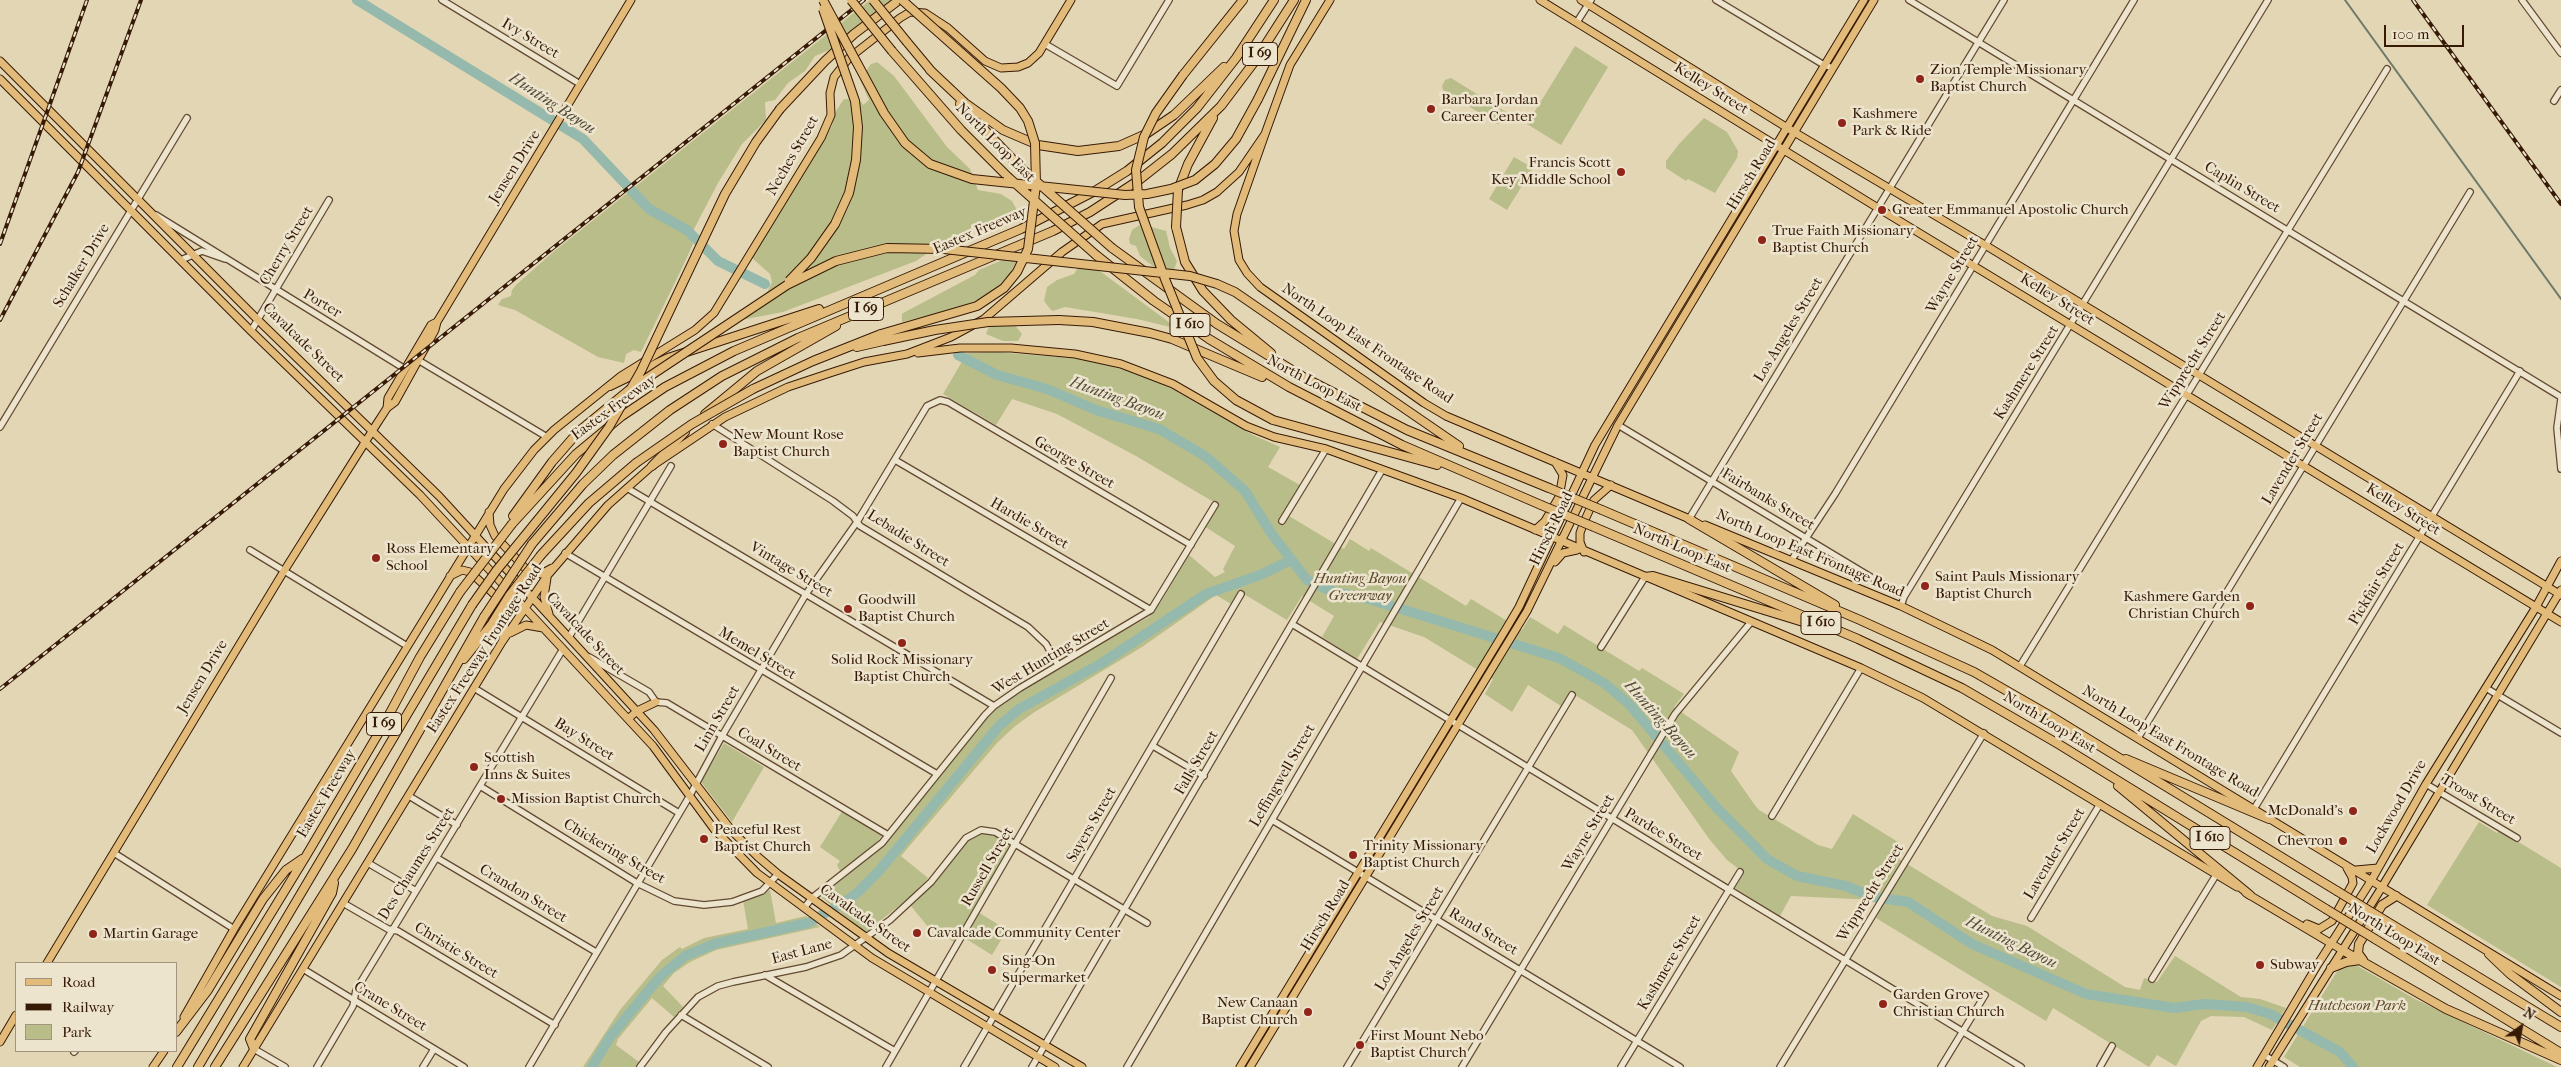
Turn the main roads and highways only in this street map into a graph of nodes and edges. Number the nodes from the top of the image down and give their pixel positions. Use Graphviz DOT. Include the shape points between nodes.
graph roads {
  1 [pos="631,0"];
  2 [pos="821,0"];
  3 [pos="851,0"];
  4 [pos="873,0"];
  5 [pos="901,0"];
  6 [pos="1071,0"];
  7 [pos="1243,0"];
  8 [pos="1274,0"];
  9 [pos="1294,0"];
  10 [pos="1306,0"];
  11 [pos="1330,0"];
  12 [pos="1540,0"];
  13 [pos="1581,0"];
  14 [pos="1863,0"];
  15 [pos="1590,2"];
  16 [pos="1872,3"];
  17 [pos="1245,45"];
  18 [pos="0,60"];
  19 [pos="930,70"];
  20 [pos="0,79"];
  21 [pos="1221,106"];
  22 [pos="1787,127"];
  23 [pos="1794,132"];
  24 [pos="74,134"];
  25 [pos="1265,134"];
  26 [pos="65,142"];
  27 [pos="1776,145"];
  28 [pos="1784,149"];
  29 [pos="1726,228"];
  30 [pos="1734,232"];
  31 [pos="776,292"];
  32 [pos="854,298"];
  33 [pos="876,305"];
  34 [pos="1675,311"];
  35 [pos="1683,315"];
  36 [pos="437,322"];
  37 [pos="882,337"];
  38 [pos="907,354"];
  39 [pos="1637,375"];
  40 [pos="1304,378"];
  41 [pos="610,386"];
  42 [pos="1289,387"];
  43 [pos="387,408"];
  44 [pos="1618,425"];
  45 [pos="373,430"];
  46 [pos="366,442"];
  47 [pos="1554,461"];
  48 [pos="1487,462"];
  49 [pos="652,466"];
  50 [pos="1580,473"];
  51 [pos="1474,477"];
  52 [pos="1591,478"];
  53 [pos="1610,485"];
  54 [pos="429,486"];
  55 [pos="420,495"];
  56 [pos="489,511"];
  57 [pos="1689,519"];
  58 [pos="511,522"];
  59 [pos="1534,530"];
  60 [pos="475,535"];
  61 [pos="1550,537"];
  62 [pos="1561,542"];
  63 [pos="468,546"];
  64 [pos="1582,551"];
  65 [pos="2561,561"];
  66 [pos="554,567"];
  67 [pos="1547,572"];
  68 [pos="547,576"];
  69 [pos="450,577"];
  70 [pos="1645,577"];
  71 [pos="2548,587"];
  72 [pos="2560,593"];
  73 [pos="532,597"];
  74 [pos="2536,607"];
  75 [pos="525,608"];
  76 [pos="2547,613"];
  77 [pos="550,617"];
  78 [pos="1860,620"];
  79 [pos="2561,622"];
  80 [pos="543,628"];
  81 [pos="507,635"];
  82 [pos="1858,639"];
  83 [pos="502,642"];
  84 [pos="449,678"];
  85 [pos="656,702"];
  86 [pos="637,711"];
  87 [pos="628,719"];
  88 [pos="2113,755"];
  89 [pos="2095,768"];
  90 [pos="2269,819"];
  91 [pos="733,832"];
  92 [pos="725,840"];
  93 [pos="306,856"];
  94 [pos="2350,868"];
  95 [pos="2378,868"];
  96 [pos="335,876"];
  97 [pos="1363,876"];
  98 [pos="2371,881"];
  99 [pos="2382,887"];
  100 [pos="2250,895"];
  101 [pos="2396,896"];
  102 [pos="2288,918"];
  103 [pos="2332,945"];
  104 [pos="2342,950"];
  105 [pos="2489,954"];
  106 [pos="2362,961"];
  107 [pos="48,962"];
  108 [pos="2331,968"];
  109 [pos="254,972"];
  110 [pos="2561,996"];
  111 [pos="1278,1005"];
  112 [pos="1286,1009"];
  113 [pos="2561,1012"];
  114 [pos="15,1017"];
  115 [pos="178,1027"];
  116 [pos="2561,1027"];
  117 [pos="178,1028"];
  118 [pos="0,1042"];
  119 [pos="254,1049"];
  120 [pos="163,1052"];
  121 [pos="2561,1053"];
  122 [pos="2561,1060"];
  123 [pos="2271,1064"];
  124 [pos="153,1067"];
  125 [pos="177,1067"];
  126 [pos="193,1067"];
  127 [pos="198,1067"];
  128 [pos="215,1067"];
  129 [pos="243,1067"];
  130 [pos="1056,1067"];
  131 [pos="1082,1067"];
  132 [pos="1240,1067"];
  133 [pos="1250,1067"];
  134 [pos="2257,1067"];
  1 -- 36 [label="main road, Jensen Drive"];
  2 -- 10 [label="highway, bridge" via="884,113 905,143 930,164 972,179 1125,194 1171,189 1195,180 1215,164 1236,139"];
  2 -- 31 [label="highway, bridge" via="855,101 858,127 856,160 849,193 835,224 811,258"];
  3 -- 42 [label="highway, North Loop East / I 610, bridge" via="961,130 1008,177 1096,255 1209,339"];
  4 -- 19 [label="highway, North Loop East / I 610, bridge"];
  5 -- 37 [label="highway, bridge" via="1002,88 1020,108 1035,143 1036,185 1028,249 1017,272 1004,288 977,306"];
  5 -- 109 [label="highway, bridge" via="854,34 825,61 780,109 756,142 725,194 641,371 614,419 594,451 522,536 472,605"];
  6 -- 41 [label="main road, Neches Street" via="1045,44 1028,63 1018,67 1001,68 985,61 925,12 910,12 854,54 834,77 830,93 831,116 821,138 749,259 706,322"];
  7 -- 51 [label="highway, bridge" via="1156,113 1144,137 1136,179 1139,207 1197,358 1214,381 1254,412"];
  8 -- 17 [label="highway, Eastex Freeway / I 69"];
  9 -- 21 [label="highway, Eastex Freeway / I 69" via="1248,72"];
  11 -- 25 [label="main road, Eastex Freeway Frontage Road" via="1290,64"];
  12 -- 27 [label="main road, Kelley Street"];
  13 -- 15 [label="main road, Kelley Street"];
  14 -- 22 [label="main road, Hirsch Road"];
  15 -- 22 [label="main road, Kelley Street"];
  16 -- 23 [label="main road, Hirsch Road"];
  17 -- 19 [label="highway" via="1159,127 1130,142 1092,151 1057,149 1016,136 974,111"];
  17 -- 32 [label="highway, Eastex Freeway / I 69" via="1189,117 1151,152 1113,180 1021,229"];
  18 -- 24 [label="main road, Cavalcade Street"];
  19 -- 40 [label="highway, North Loop East / I 610, bridge" via="1020,167 1112,248 1197,311"];
  20 -- 26 [label="main road, Cavalcade Street"];
  21 -- 33 [label="highway, Eastex Freeway / I 69" via="1162,163 1090,212 1053,231"];
  21 -- 40 [label="highway, bridge" via="1188,164 1178,190 1176,227 1185,262 1210,300 1247,334"];
  22 -- 23 [label="main road, Kelley Street"];
  22 -- 27 [label="main road, Hirsch Road"];
  23 -- 28 [label="main road, Hirsch Road"];
  23 -- 71 [label="main road, Kelley Street"];
  24 -- 26 [label="main road"];
  24 -- 45 [label="main road, Cavalcade Street" via="258,320"];
  25 -- 38 [label="main road, Eastex Freeway Frontage Road" via="1239,172 1217,192 1187,205 1102,224 1062,252 984,319"];
  25 -- 47 [label="main road, North Loop East Frontage Road" via="1234,230 1239,260 1252,280 1424,403 1446,416"];
  26 -- 46 [label="main road, Cavalcade Street" via="251,331"];
  27 -- 28 [label="main road, Kelley Street"];
  27 -- 29 [label="main road, Hirsch Road"];
  28 -- 30 [label="main road, Hirsch Road"];
  28 -- 74 [label="main road, Kelley Street"];
  29 -- 30 [label="main road"];
  29 -- 34 [label="main road, Hirsch Road"];
  30 -- 35 [label="main road, Hirsch Road"];
  31 -- 48 [label="highway, bridge" via="828,265 860,253 902,247 1200,278 1235,292 1434,431"];
  31 -- 58 [label="highway, bridge" via="629,390 579,431 552,462"];
  32 -- 41 [label="highway" via="668,358"];
  32 -- 58 [label="highway, Eastex Freeway / I 69" via="734,351 645,400 576,454"];
  33 -- 49 [label="highway" via="751,376 681,436"];
  33 -- 84 [label="highway, Eastex Freeway / I 69, bridge" via="753,360 678,404 598,469 532,544 484,616"];
  34 -- 35 [label="main road"];
  34 -- 39 [label="main road, Hirsch Road"];
  35 -- 44 [label="main road, Hirsch Road"];
  36 -- 43 [label="main road, Jensen Drive" via="395,402"];
  36 -- 43 [label="main road, Jensen Drive" via="431,326 388,398"];
  37 -- 42 [label="highway, bridge" via="988,322 1093,322 1172,339"];
  37 -- 84 [label="highway, bridge" via="824,356 753,389 692,424 636,463 589,503 541,555 509,596 492,625"];
  38 -- 49 [label="main road, Eastex Freeway Frontage Road" via="846,367 796,384 712,424"];
  38 -- 59 [label="main road" via="960,348 1011,348 1047,350 1121,364 1173,384 1246,426 1274,437 1326,449 1461,498"];
  39 -- 44 [label="main road" via="1633,389 1618,414"];
  39 -- 50 [label="main road, Hirsch Road"];
  40 -- 48 [label="highway, North Loop East / I 610" via="1407,430"];
  41 -- 56 [label="main road" via="547,437 516,472"];
  42 -- 51 [label="highway, North Loop East / I 610" via="1402,445"];
  43 -- 45 [label="main road, Jensen Drive"];
  44 -- 52 [label="main road, Hirsch Road"];
  45 -- 46 [label="main road, Jensen Drive"];
  45 -- 54 [label="main road, Cavalcade Street"];
  46 -- 55 [label="main road, Cavalcade Street"];
  46 -- 107 [label="main road, Jensen Drive" via="284,571"];
  47 -- 50 [label="main road, North Loop East Frontage Road"];
  47 -- 59 [label="main road" via="1563,476 1559,497 1545,521"];
  48 -- 78 [label="highway, North Loop East / I 610, bridge"];
  49 -- 66 [label="main road, Eastex Freeway Frontage Road" via="592,521"];
  50 -- 52 [label="main road, North Loop East Frontage Road"];
  50 -- 61 [label="main road, Hirsch Road"];
  51 -- 82 [label="highway, North Loop East / I 610, bridge"];
  52 -- 53 [label="main road, North Loop East Frontage Road"];
  52 -- 62 [label="main road, Hirsch Road"];
  53 -- 57 [label="main road, North Loop East Frontage Road"];
  53 -- 64 [label="main road" via="1594,500 1584,522 1580,533"];
  54 -- 55 [label="main road"];
  54 -- 60 [label="main road, Cavalcade Street"];
  55 -- 63 [label="main road, Cavalcade Street"];
  56 -- 60 [label="main road"];
  56 -- 66 [label="main road" via="495,536 525,568 541,574"];
  57 -- 78 [label="highway"];
  57 -- 90 [label="main road, North Loop East Frontage Road" via="1961,633"];
  58 -- 93 [label="highway, Eastex Freeway / I 69, bridge" via="460,592 420,657"];
  59 -- 61 [label="main road"];
  60 -- 63 [label="main road"];
  60 -- 73 [label="main road, Cavalcade Street"];
  61 -- 62 [label="main road"];
  61 -- 97 [label="main road, Hirsch Road" via="1506,629"];
  62 -- 64 [label="main road"];
  62 -- 67 [label="main road, Hirsch Road"];
  63 -- 69 [label="main road"];
  63 -- 75 [label="main road, Cavalcade Street"];
  64 -- 67 [label="main road" via="1563,553"];
  64 -- 70 [label="main road"];
  65 -- 71 [label="main road, Lockwood Drive"];
  66 -- 68 [label="main road, Eastex Freeway Frontage Road"];
  67 -- 97 [label="main road, Hirsch Road" via="1500,658"];
  68 -- 73 [label="main road, Eastex Freeway Frontage Road"];
  68 -- 77 [label="main road" via="544,597"];
  69 -- 83 [label="main road" via="462,570 470,572 495,595 506,612"];
  69 -- 115 [label="main road" via="234,929"];
  70 -- 82 [label="highway" via="1653,576"];
  70 -- 100 [label="main road" via="1861,668 1923,698"];
  71 -- 72 [label="main road, Kelley Street"];
  71 -- 74 [label="main road, Lockwood Drive"];
  72 -- 76 [label="main road, Lockwood Drive"];
  73 -- 75 [label="main road, Eastex Freeway Frontage Road"];
  73 -- 77 [label="main road, Cavalcade Street"];
  74 -- 76 [label="main road, Kelley Street"];
  74 -- 95 [label="main road, Lockwood Drive"];
  75 -- 80 [label="main road, Cavalcade Street"];
  75 -- 81 [label="main road, Eastex Freeway Frontage Road"];
  76 -- 79 [label="main road, Kelley Street"];
  76 -- 99 [label="main road, Lockwood Drive"];
  77 -- 86 [label="main road, Cavalcade Street"];
  78 -- 88 [label="highway, North Loop East / I 610" via="1974,672"];
  80 -- 81 [label="main road" via="526,625"];
  80 -- 87 [label="main road, Cavalcade Street"];
  81 -- 83 [label="main road, Eastex Freeway Frontage Road"];
  82 -- 89 [label="highway, North Loop East / I 610" via="1984,700"];
  83 -- 119 [label="main road, Eastex Freeway Frontage Road"];
  84 -- 96 [label="highway, Eastex Freeway / I 69"];
  85 -- 86 [label="main road"];
  86 -- 87 [label="main road"];
  86 -- 91 [label="main road, Cavalcade Street"];
  87 -- 92 [label="main road, Cavalcade Street" via="653,746"];
  88 -- 90 [label="highway"];
  88 -- 116 [label="highway, North Loop East / I 610, bridge"];
  89 -- 100 [label="highway"];
  89 -- 121 [label="highway, North Loop East / I 610, bridge"];
  90 -- 94 [label="main road, North Loop East Frontage Road"];
  91 -- 92 [label="main road"];
  91 -- 131 [label="main road, Cavalcade Street" via="778,874 866,938"];
  92 -- 130 [label="main road, Cavalcade Street" via="770,883 855,946"];
  93 -- 117 [label="highway" via="286,870 264,899 208,990"];
  93 -- 125 [label="highway, Eastex Freeway / I 69"];
  94 -- 95 [label="main road"];
  94 -- 98 [label="main road, North Loop East Frontage Road"];
  94 -- 102 [label="main road" via="2352,886 2328,925 2316,929 2297,918"];
  95 -- 98 [label="main road, Lockwood Drive"];
  96 -- 119 [label="highway" via="332,893 250,1039"];
  96 -- 128 [label="highway, Eastex Freeway / I 69"];
  97 -- 111 [label="main road, Hirsch Road"];
  97 -- 112 [label="main road, Hirsch Road"];
  98 -- 99 [label="main road, North Loop East Frontage Road"];
  98 -- 103 [label="main road, Lockwood Drive"];
  99 -- 101 [label="main road, North Loop East Frontage Road"];
  99 -- 104 [label="main road, Lockwood Drive"];
  100 -- 102 [label="main road"];
  101 -- 105 [label="main road, North Loop East Frontage Road"];
  101 -- 106 [label="highway" via="2382,905 2359,944 2358,953"];
  102 -- 103 [label="main road"];
  103 -- 104 [label="main road"];
  103 -- 134 [label="main road, Lockwood Drive"];
  104 -- 106 [label="highway"];
  104 -- 108 [label="main road, Lockwood Drive"];
  105 -- 110 [label="main road, North Loop East Frontage Road"];
  105 -- 113 [label="highway"];
  106 -- 108 [label="highway" via="2346,962"];
  106 -- 122 [label="highway" via="2446,1009"];
  108 -- 123 [label="main road, Lockwood Drive"];
  109 -- 126 [label="highway"];
  109 -- 127 [label="highway"];
  111 -- 112 [label="main road"];
  111 -- 132 [label="main road, Hirsch Road"];
  112 -- 133 [label="main road, Hirsch Road"];
  114 -- 118 [label="main road"];
  119 -- 129 [label="main road, Eastex Freeway Frontage Road"];
  120 -- 124 [label="main road"];
}
